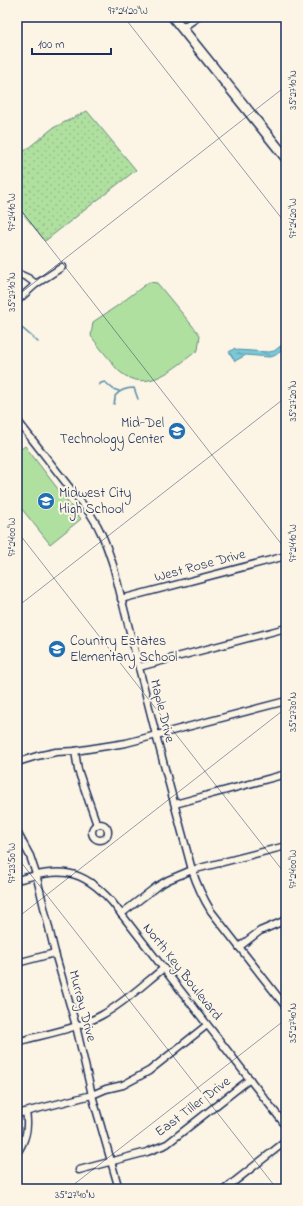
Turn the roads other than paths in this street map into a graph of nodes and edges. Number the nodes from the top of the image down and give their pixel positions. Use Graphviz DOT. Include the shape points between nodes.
graph roads {
  1 [pos="173,17"];
  2 [pos="198,17"];
  3 [pos="182,28"];
  4 [pos="286,158"];
  5 [pos="62,267"];
  6 [pos="17,273"];
  7 [pos="36,284"];
  8 [pos="17,301"];
  9 [pos="17,420"];
  10 [pos="286,556"];
  11 [pos="121,599"];
  12 [pos="286,628"];
  13 [pos="139,667"];
  14 [pos="286,701"];
  15 [pos="156,735"];
  16 [pos="75,751"];
  17 [pos="17,763"];
  18 [pos="286,774"];
  19 [pos="175,804"];
  20 [pos="97,825"];
  21 [pos="17,832"];
  22 [pos="286,846"];
  23 [pos="192,870"];
  24 [pos="36,874"];
  25 [pos="17,880"];
  26 [pos="121,914"];
  27 [pos="286,920"];
  28 [pos="239,947"];
  29 [pos="55,952"];
  30 [pos="17,963"];
  31 [pos="164,968"];
  32 [pos="286,1008"];
  33 [pos="207,1025"];
  34 [pos="76,1026"];
  35 [pos="17,1042"];
  36 [pos="250,1080"];
  37 [pos="92,1095"];
  38 [pos="26,1112"];
  39 [pos="17,1114"];
  40 [pos="286,1126"];
  41 [pos="286,1141"];
  42 [pos="17,1153"];
  43 [pos="111,1162"];
  44 [pos="79,1170"];
  45 [pos="119,1189"];
  46 [pos="225,1189"];
  1 -- 3 [label="main road"];
  2 -- 3 [label="street"];
  3 -- 4 [label="main road"];
  5 -- 7 [label="street"];
  6 -- 7 [label="street"];
  7 -- 8 [label="street"];
  9 -- 11 [label="street, Maple Drive" via="96,523 105,539"];
  10 -- 11 [label="street, West Rose Drive"];
  11 -- 13 [label="street, Maple Drive"];
  12 -- 13 [label="street"];
  13 -- 15 [label="street, Maple Drive"];
  14 -- 15 [label="street"];
  15 -- 16 [label="street" via="126,743"];
  15 -- 19 [label="street, Maple Drive"];
  16 -- 17 [label="street" via="56,752"];
  16 -- 20 [label="street" via="78,770"];
  18 -- 19 [label="street"];
  19 -- 23 [label="street, Maple Drive"];
  21 -- 24 [label="street, Murray Drive"];
  22 -- 23 [label="street"];
  23 -- 26 [label="street" via="156,887"];
  23 -- 28 [label="street, Maple Drive" via="204,900"];
  24 -- 25 [label="street, North Key Boulevard"];
  24 -- 26 [label="street, North Key Boulevard" via="77,875 100,889"];
  24 -- 29 [label="street, Murray Drive"];
  26 -- 31 [label="street, North Key Boulevard"];
  27 -- 28 [label="street" via="260,931"];
  28 -- 32 [label="street, Maple Drive"];
  29 -- 30 [label="street"];
  29 -- 34 [label="street, Murray Drive"];
  31 -- 33 [label="street, North Key Boulevard"];
  31 -- 34 [label="street" via="112,1009"];
  33 -- 36 [label="street, North Key Boulevard"];
  33 -- 37 [label="street" via="149,1071 123,1085"];
  34 -- 35 [label="street"];
  34 -- 37 [label="street, Murray Drive"];
  36 -- 40 [label="street, North Key Boulevard"];
  36 -- 43 [label="street, East Tiller Drive" via="167,1144"];
  37 -- 38 [label="street"];
  37 -- 43 [label="street, Murray Drive"];
  38 -- 39 [label="street"];
  38 -- 42 [label="street" via="28,1123 24,1143"];
  41 -- 46 [label="street"];
  43 -- 44 [label="street, East Tiller Drive"];
  43 -- 45 [label="street, Murray Drive"];
}
